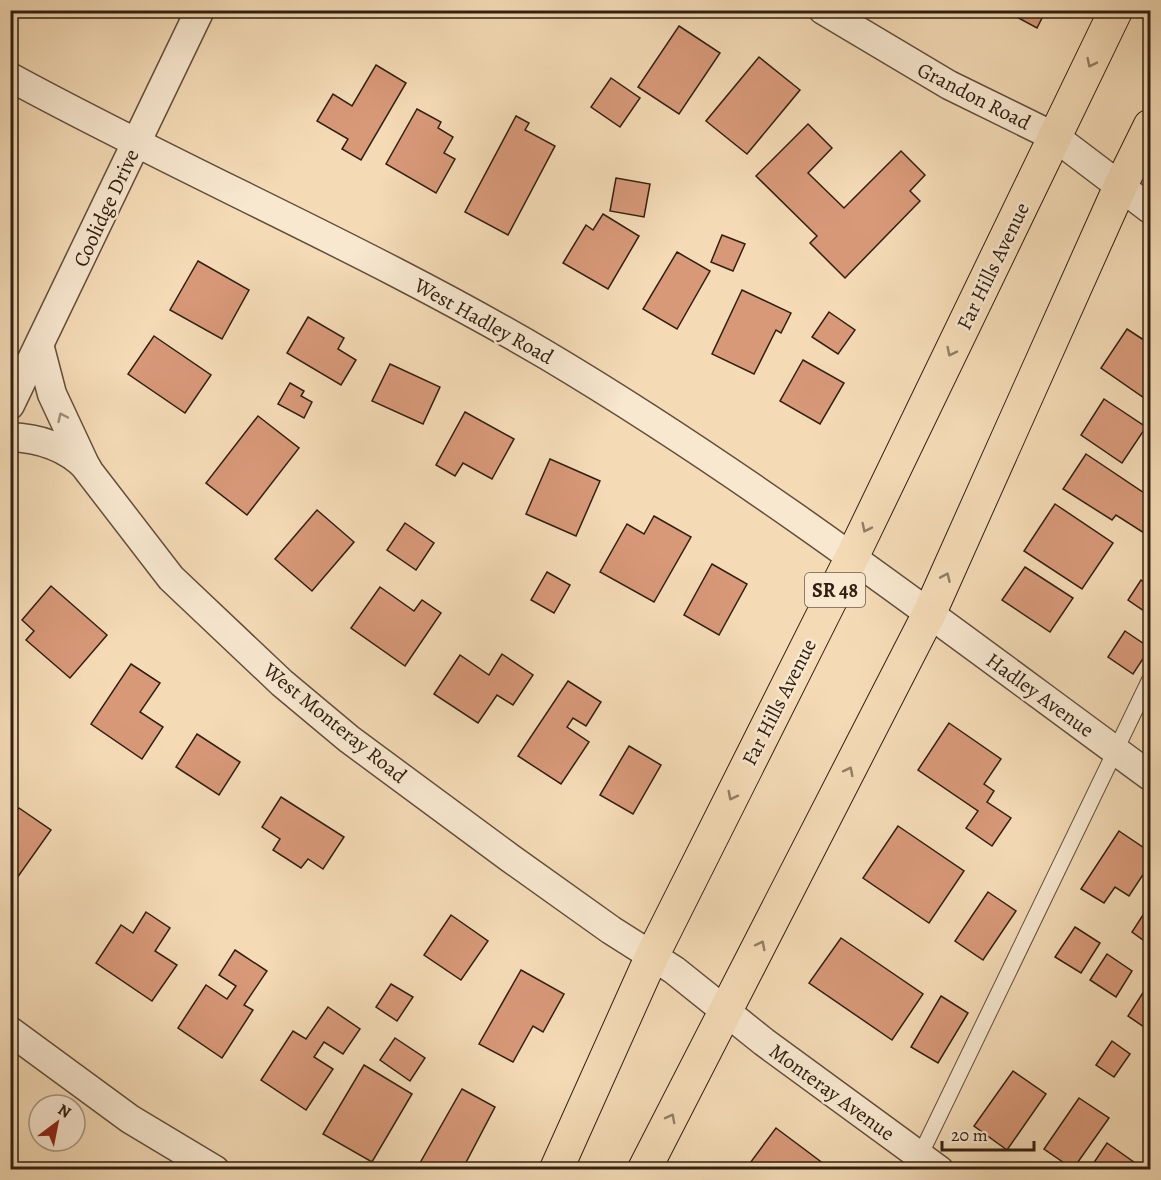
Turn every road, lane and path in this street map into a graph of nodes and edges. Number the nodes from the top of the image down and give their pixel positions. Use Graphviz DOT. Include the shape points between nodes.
graph roads {
  1 [pos="200,10"];
  2 [pos="823,10"];
  3 [pos="1116,10"];
  4 [pos="10,77"];
  5 [pos="1150,126"];
  6 [pos="1055,137"];
  7 [pos="136,142"];
  8 [pos="1120,187"];
  9 [pos="1150,209"];
  10 [pos="40,348"];
  11 [pos="10,405"];
  12 [pos="10,437"];
  13 [pos="87,469"];
  14 [pos="851,559"];
  15 [pos="929,614"];
  16 [pos="1150,679"];
  17 [pos="1116,750"];
  18 [pos="1150,776"];
  19 [pos="652,956"];
  20 [pos="727,1012"];
  21 [pos="10,1031"];
  22 [pos="924,1165"];
  23 [pos="215,1170"];
  24 [pos="556,1170"];
  25 [pos="644,1170"];
  1 -- 7 [label="street, Coolidge Drive"];
  2 -- 6 [label="street, Grandon Road" via="949,85"];
  3 -- 6 [label="main road, Far Hills Avenue / SR 48, one-way"];
  4 -- 7 [label="street, West Hadley Road"];
  5 -- 8 [label="main road"];
  6 -- 8 [label="street, Grandon Road"];
  6 -- 14 [label="main road, Far Hills Avenue / SR 48, one-way"];
  7 -- 10 [label="street, Coolidge Drive"];
  7 -- 14 [label="street, West Hadley Road" via="343,244 549,357 672,433"];
  8 -- 9 [label="street, Grandon Road"];
  15 -- 8 [label="main road, one-way"];
  10 -- 11 [label="street, Coolidge Drive"];
  13 -- 10 [label="street, West Monteray Road, one-way" via="52,393"];
  12 -- 13 [label="street" via="54,445"];
  13 -- 19 [label="street, West Monteray Road" via="171,578 282,683 349,739 510,858"];
  14 -- 15 [label="street, West Hadley Road"];
  14 -- 19 [label="main road, Far Hills Avenue / SR 48, one-way"];
  15 -- 17 [label="street, Hadley Avenue"];
  20 -- 15 [label="main road, one-way"];
  16 -- 17 [label="lane"];
  17 -- 18 [label="street, Hadley Avenue"];
  17 -- 22 [label="lane"];
  19 -- 20 [label="street, West Monteray Road"];
  19 -- 24 [label="main road, Far Hills Avenue / SR 48"];
  20 -- 22 [label="street, Monteray Avenue"];
  25 -- 20 [label="main road, one-way"];
  21 -- 23 [label="street" via="130,1119"];
}
